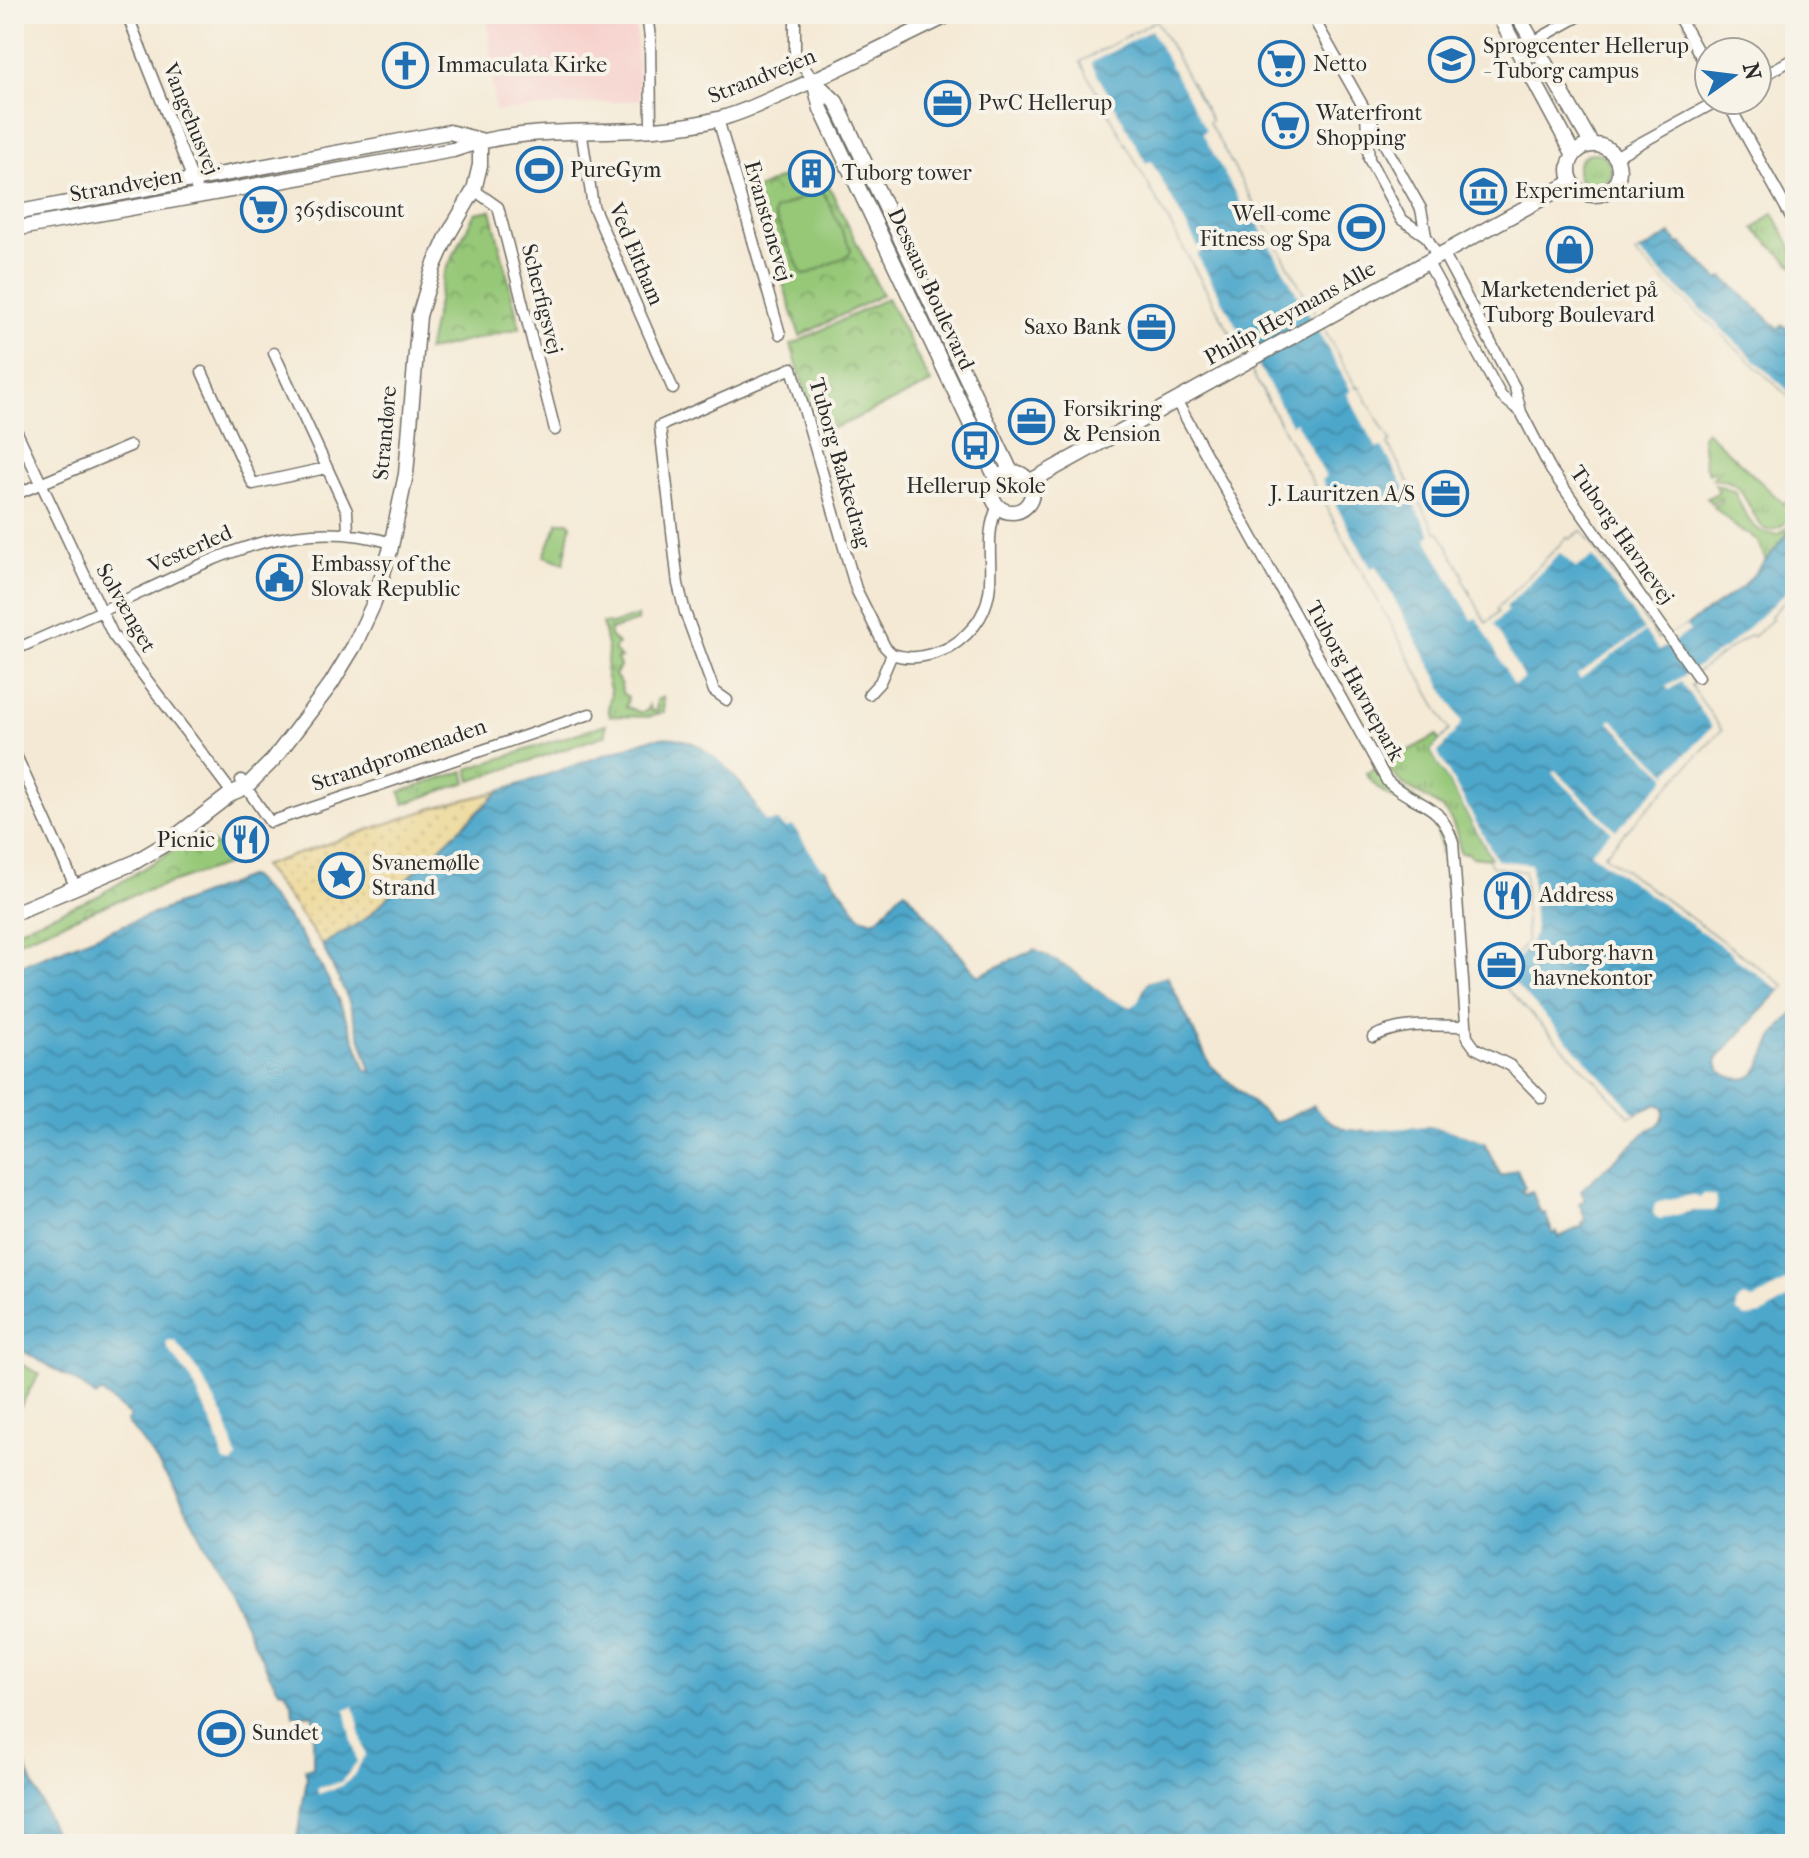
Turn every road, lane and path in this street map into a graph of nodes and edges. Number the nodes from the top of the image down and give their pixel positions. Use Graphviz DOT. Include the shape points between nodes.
graph roads {
  1 [pos="22,14"];
  2 [pos="127,14"];
  3 [pos="647,14"];
  4 [pos="795,14"];
  5 [pos="951,14"];
  6 [pos="1311,14"];
  7 [pos="1498,14"];
  8 [pos="1517,14"];
  9 [pos="1583,14"];
  10 [pos="1677,14"];
  11 [pos="14,17"];
  12 [pos="1533,42"];
  13 [pos="1693,42"];
  14 [pos="1795,58"];
  15 [pos="1773,70"];
  16 [pos="814,81"];
  17 [pos="1366,114"];
  18 [pos="1693,114"];
  19 [pos="1735,116"];
  20 [pos="718,119"];
  21 [pos="651,128"];
  22 [pos="581,130"];
  23 [pos="480,140"];
  24 [pos="1592,145"];
  25 [pos="1574,155"];
  26 [pos="1615,157"];
  27 [pos="194,180"];
  28 [pos="1572,182"];
  29 [pos="474,190"];
  30 [pos="199,195"];
  31 [pos="14,213"];
  32 [pos="1795,224"];
  33 [pos="14,229"];
  34 [pos="1426,236"];
  35 [pos="1436,257"];
  36 [pos="780,334"];
  37 [pos="274,353"];
  38 [pos="202,372"];
  39 [pos="673,389"];
  40 [pos="1176,400"];
  41 [pos="1521,412"];
  42 [pos="14,426"];
  43 [pos="555,430"];
  44 [pos="130,446"];
  45 [pos="326,468"];
  46 [pos="1011,472"];
  47 [pos="997,480"];
  48 [pos="1029,482"];
  49 [pos="41,483"];
  50 [pos="14,495"];
  51 [pos="998,506"];
  52 [pos="348,533"];
  53 [pos="392,543"];
  54 [pos="101,612"];
  55 [pos="14,650"];
  56 [pos="892,654"];
  57 [pos="1698,677"];
  58 [pos="869,694"];
  59 [pos="727,700"];
  60 [pos="590,714"];
  61 [pos="14,751"];
  62 [pos="240,787"];
  63 [pos="76,888"];
  64 [pos="14,913"];
  65 [pos="1464,1026"];
  66 [pos="1373,1037"];
  67 [pos="1542,1098"];
  1 -- 11 [label="street"];
  2 -- 27 [label="street, Vangehusvej"];
  3 -- 21 [label="street"];
  4 -- 16 [label="street" via="795,55"];
  5 -- 16 [label="street, Strandvejen"];
  6 -- 17 [label="street, Tuborg Havnevej"];
  7 -- 25 [label="street"];
  8 -- 12 [label="street"];
  9 -- 12 [label="street"];
  10 -- 13 [label="street"];
  12 -- 24 [label="street"];
  14 -- 15 [label="street"];
  16 -- 20 [label="street, Strandvejen"];
  16 -- 46 [label="street, Dessaus Boulevard" via="836,102"];
  16 -- 47 [label="street, Dessaus Boulevard" via="821,109"];
  17 -- 34 [label="street, Tuborg Havnevej" via="1421,209"];
  17 -- 34 [label="street, Tuborg Havnevej" via="1369,159 1401,219"];
  18 -- 26 [label="street"];
  19 -- 32 [label="street"];
  20 -- 21 [label="street, Strandvejen"];
  20 -- 36 [label="street, Evanstonevej"];
  21 -- 22 [label="street, Strandvejen"];
  22 -- 23 [label="street, Strandvejen"];
  22 -- 39 [label="street, Ved Eltham" via="593,206"];
  23 -- 27 [label="street, Strandvejen" via="449,132"];
  23 -- 29 [label="street, Strandøre"];
  23 -- 30 [label="street, Strandvejen" via="453,150"];
  24 -- 25 [label="street"];
  24 -- 26 [label="street" via="1606,147"];
  25 -- 28 [label="street" via="1569,167"];
  26 -- 28 [label="street" via="1619,171 1608,190 1589,194"];
  27 -- 30 [label="street, Vangehusvej"];
  27 -- 31 [label="street, Strandvejen"];
  28 -- 35 [label="street, Philip Heymans Alle"];
  29 -- 43 [label="street, Scherfigsvej" via="498,207"];
  29 -- 53 [label="street, Strandøre" via="434,266 419,316 406,474"];
  30 -- 33 [label="street, Strandvejen"];
  34 -- 35 [label="street, Tuborg Havnevej"];
  35 -- 40 [label="street, Philip Heymans Alle"];
  35 -- 41 [label="street, Tuborg Havnevej" via="1515,388"];
  35 -- 41 [label="street, Tuborg Havnevej" via="1501,396"];
  37 -- 45 [label="street"];
  38 -- 45 [label="street" via="253,484"];
  40 -- 48 [label="street, Philip Heymans Alle"];
  40 -- 65 [label="street, Tuborg Havnepark" via="1387,781 1433,808 1448,829"];
  41 -- 57 [label="street, Tuborg Havnevej" via="1551,470"];
  42 -- 49 [label="street, Solvænget"];
  44 -- 49 [label="street"];
  45 -- 52 [label="street" via="347,511"];
  46 -- 47 [label="street"];
  46 -- 48 [label="street"];
  47 -- 51 [label="street" via="993,495"];
  48 -- 51 [label="street" via="1031,495 1025,507 1015,512"];
  49 -- 50 [label="street"];
  49 -- 54 [label="street, Solvænget"];
  51 -- 56 [label="street" via="990,526 990,595 981,616 950,648 921,657"];
  52 -- 53 [label="street, Vesterled"];
  52 -- 54 [label="street, Vesterled" via="311,533 224,553"];
  53 -- 62 [label="street, Strandøre" via="373,605 331,684"];
  54 -- 55 [label="street, Vesterled"];
  54 -- 62 [label="street, Solvænget" via="122,647"];
  56 -- 58 [label="street"];
  56 -- 59 [label="street, Tuborg Bakkedrag" via="856,589 792,368 660,426 678,584 714,691"];
  60 -- 62 [label="street, Strandpromenaden" via="270,822"];
  61 -- 63 [label="street"];
  62 -- 63 [label="street" via="167,843"];
  63 -- 64 [label="street"];
  65 -- 66 [label="street" via="1418,1026"];
  65 -- 67 [label="street" via="1475,1048 1511,1066"];
}
